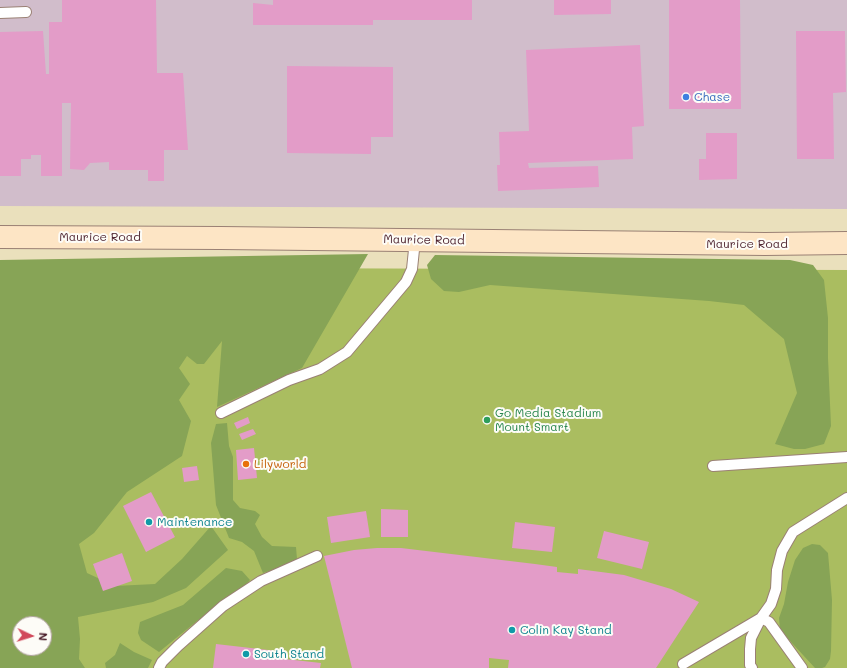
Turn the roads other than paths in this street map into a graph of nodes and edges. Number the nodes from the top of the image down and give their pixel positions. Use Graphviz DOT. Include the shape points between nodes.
graph roads {
  1 [pos="26,12"];
  2 [pos="0,13"];
  3 [pos="0,237"];
  4 [pos="415,240"];
  5 [pos="847,243"];
  6 [pos="221,413"];
  7 [pos="847,457"];
  8 [pos="713,466"];
  9 [pos="847,498"];
  10 [pos="317,556"];
  11 [pos="761,618"];
  12 [pos="683,664"];
  13 [pos="159,668"];
  14 [pos="752,668"];
  15 [pos="802,668"];
  1 -- 2 [label="lane"];
  3 -- 4 [label="street, Maurice Road"];
  4 -- 5 [label="street, Maurice Road"];
  4 -- 6 [label="lane" via="412,269 406,282 347,352 320,369 289,380"];
  7 -- 8 [label="lane"];
  9 -- 11 [label="lane" via="793,532 782,551 771,604"];
  10 -- 13 [label="lane" via="261,581 223,606 178,646"];
  11 -- 12 [label="lane"];
  11 -- 14 [label="lane" via="751,638"];
  11 -- 15 [label="lane" via="769,622"];
}
